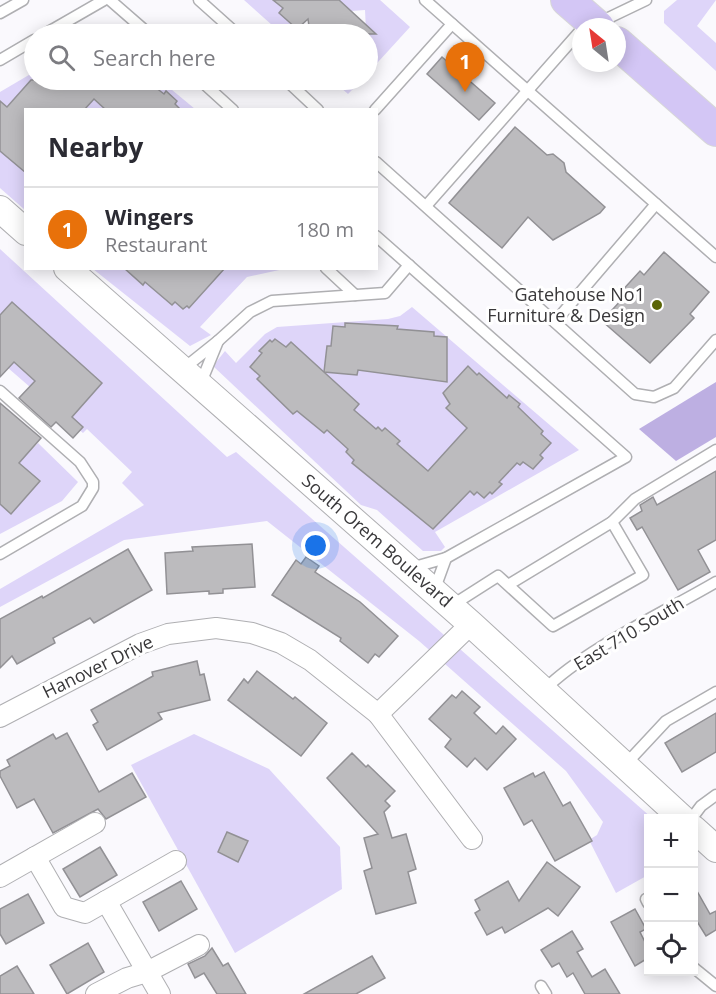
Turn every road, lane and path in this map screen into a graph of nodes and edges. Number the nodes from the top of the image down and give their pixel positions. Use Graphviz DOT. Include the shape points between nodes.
graph roads {
  1 [pos="22,0"];
  2 [pos="104,0"];
  3 [pos="110,0"];
  4 [pos="199,0"];
  5 [pos="425,0"];
  6 [pos="646,0"];
  7 [pos="0,13"];
  8 [pos="606,18"];
  9 [pos="62,24"];
  10 [pos="138,24"];
  11 [pos="226,24"];
  12 [pos="452,24"];
  13 [pos="572,44"];
  14 [pos="24,46"];
  15 [pos="626,55"];
  16 [pos="0,60"];
  17 [pos="211,90"];
  18 [pos="297,90"];
  19 [pos="528,91"];
  20 [pos="231,108"];
  21 [pos="316,108"];
  22 [pos="377,108"];
  23 [pos="716,130"];
  24 [pos="378,164"];
  25 [pos="656,204"];
  26 [pos="426,206"];
  27 [pos="0,209"];
  28 [pos="24,230"];
  29 [pos="378,238"];
  30 [pos="716,257"];
  31 [pos="409,265"];
  32 [pos="69,270"];
  33 [pos="328,270"];
  34 [pos="355,295"];
  35 [pos="555,322"];
  36 [pos="716,340"];
  37 [pos="218,341"];
  38 [pos="191,377"];
  39 [pos="0,391"];
  40 [pos="716,450"];
  41 [pos="612,522"];
  42 [pos="0,555"];
  43 [pos="446,558"];
  44 [pos="409,569"];
  45 [pos="716,582"];
  46 [pos="508,585"];
  47 [pos="442,599"];
  48 [pos="471,624"];
  49 [pos="544,690"];
  50 [pos="716,692"];
  51 [pos="378,714"];
  52 [pos="0,717"];
  53 [pos="625,765"];
  54 [pos="716,795"];
  55 [pos="677,814"];
  56 [pos="695,814"];
  57 [pos="95,823"];
  58 [pos="698,833"];
  59 [pos="472,838"];
  60 [pos="716,849"];
  61 [pos="35,857"];
  62 [pos="176,861"];
  63 [pos="0,877"];
  64 [pos="106,901"];
  65 [pos="199,945"];
  66 [pos="147,972"];
  67 [pos="698,972"];
  68 [pos="716,986"];
  69 [pos="96,994"];
  70 [pos="160,994"];
  1 -- 7 [label="lane"];
  2 -- 9 [label="lane"];
  3 -- 10 [label="lane"];
  4 -- 11 [label="lane"];
  5 -- 12 [label="lane"];
  6 -- 8 [label="lane"];
  12 -- 19 [label="lane"];
  12 -- 22 [label="lane"];
  13 -- 19 [label="lane"];
  14 -- 16 [label="lane"];
  15 -- 23 [label="main road"];
  17 -- 20 [label="lane"];
  18 -- 21 [label="lane"];
  19 -- 25 [label="lane"];
  19 -- 26 [label="lane"];
  24 -- 26 [label="lane"];
  25 -- 30 [label="lane"];
  25 -- 35 [label="lane"];
  26 -- 35 [label="lane"];
  27 -- 28 [label="street"];
  29 -- 31 [label="lane"];
  31 -- 34 [label="lane" via="385,294"];
  31 -- 43 [label="lane" via="626,457"];
  32 -- 38 [label="street, South Orem Boulevard"];
  33 -- 34 [label="lane"];
  34 -- 37 [label="lane" via="272,301 250,312"];
  35 -- 36 [label="lane" via="635,394 654,397 674,388"];
  37 -- 38 [label="lane"];
  37 -- 38 [label="lane"];
  38 -- 44 [label="street, South Orem Boulevard"];
  39 -- 42 [label="lane" via="80,462 93,482 82,506"];
  40 -- 41 [label="lane" via="635,499"];
  41 -- 46 [label="lane"];
  41 -- 46 [label="lane" via="643,576 553,626"];
  43 -- 44 [label="lane"];
  43 -- 47 [label="lane"];
  44 -- 47 [label="street, South Orem Boulevard"];
  45 -- 49 [label="lane, East 710 South" via="601,649"];
  46 -- 47 [label="lane" via="498,576"];
  47 -- 48 [label="street, South Orem Boulevard"];
  48 -- 49 [label="street, South Orem Boulevard"];
  48 -- 51 [label="street"];
  49 -- 53 [label="street, South Orem Boulevard"];
  50 -- 53 [label="lane" via="666,722"];
  51 -- 52 [label="street, Hanover Drive" via="310,660 281,643 252,633 216,628 168,634 140,644"];
  51 -- 59 [label="street, Hanover Drive"];
  53 -- 55 [label="street, South Orem Boulevard"];
  54 -- 56 [label="lane"];
  57 -- 61 [label="street"];
  58 -- 60 [label="street"];
  61 -- 63 [label="street"];
  61 -- 64 [label="street" via="64,908 85,913"];
  62 -- 64 [label="street"];
  64 -- 66 [label="street"];
  65 -- 66 [label="street"];
  66 -- 69 [label="street"];
  66 -- 70 [label="street"];
  67 -- 68 [label="lane"];
}
